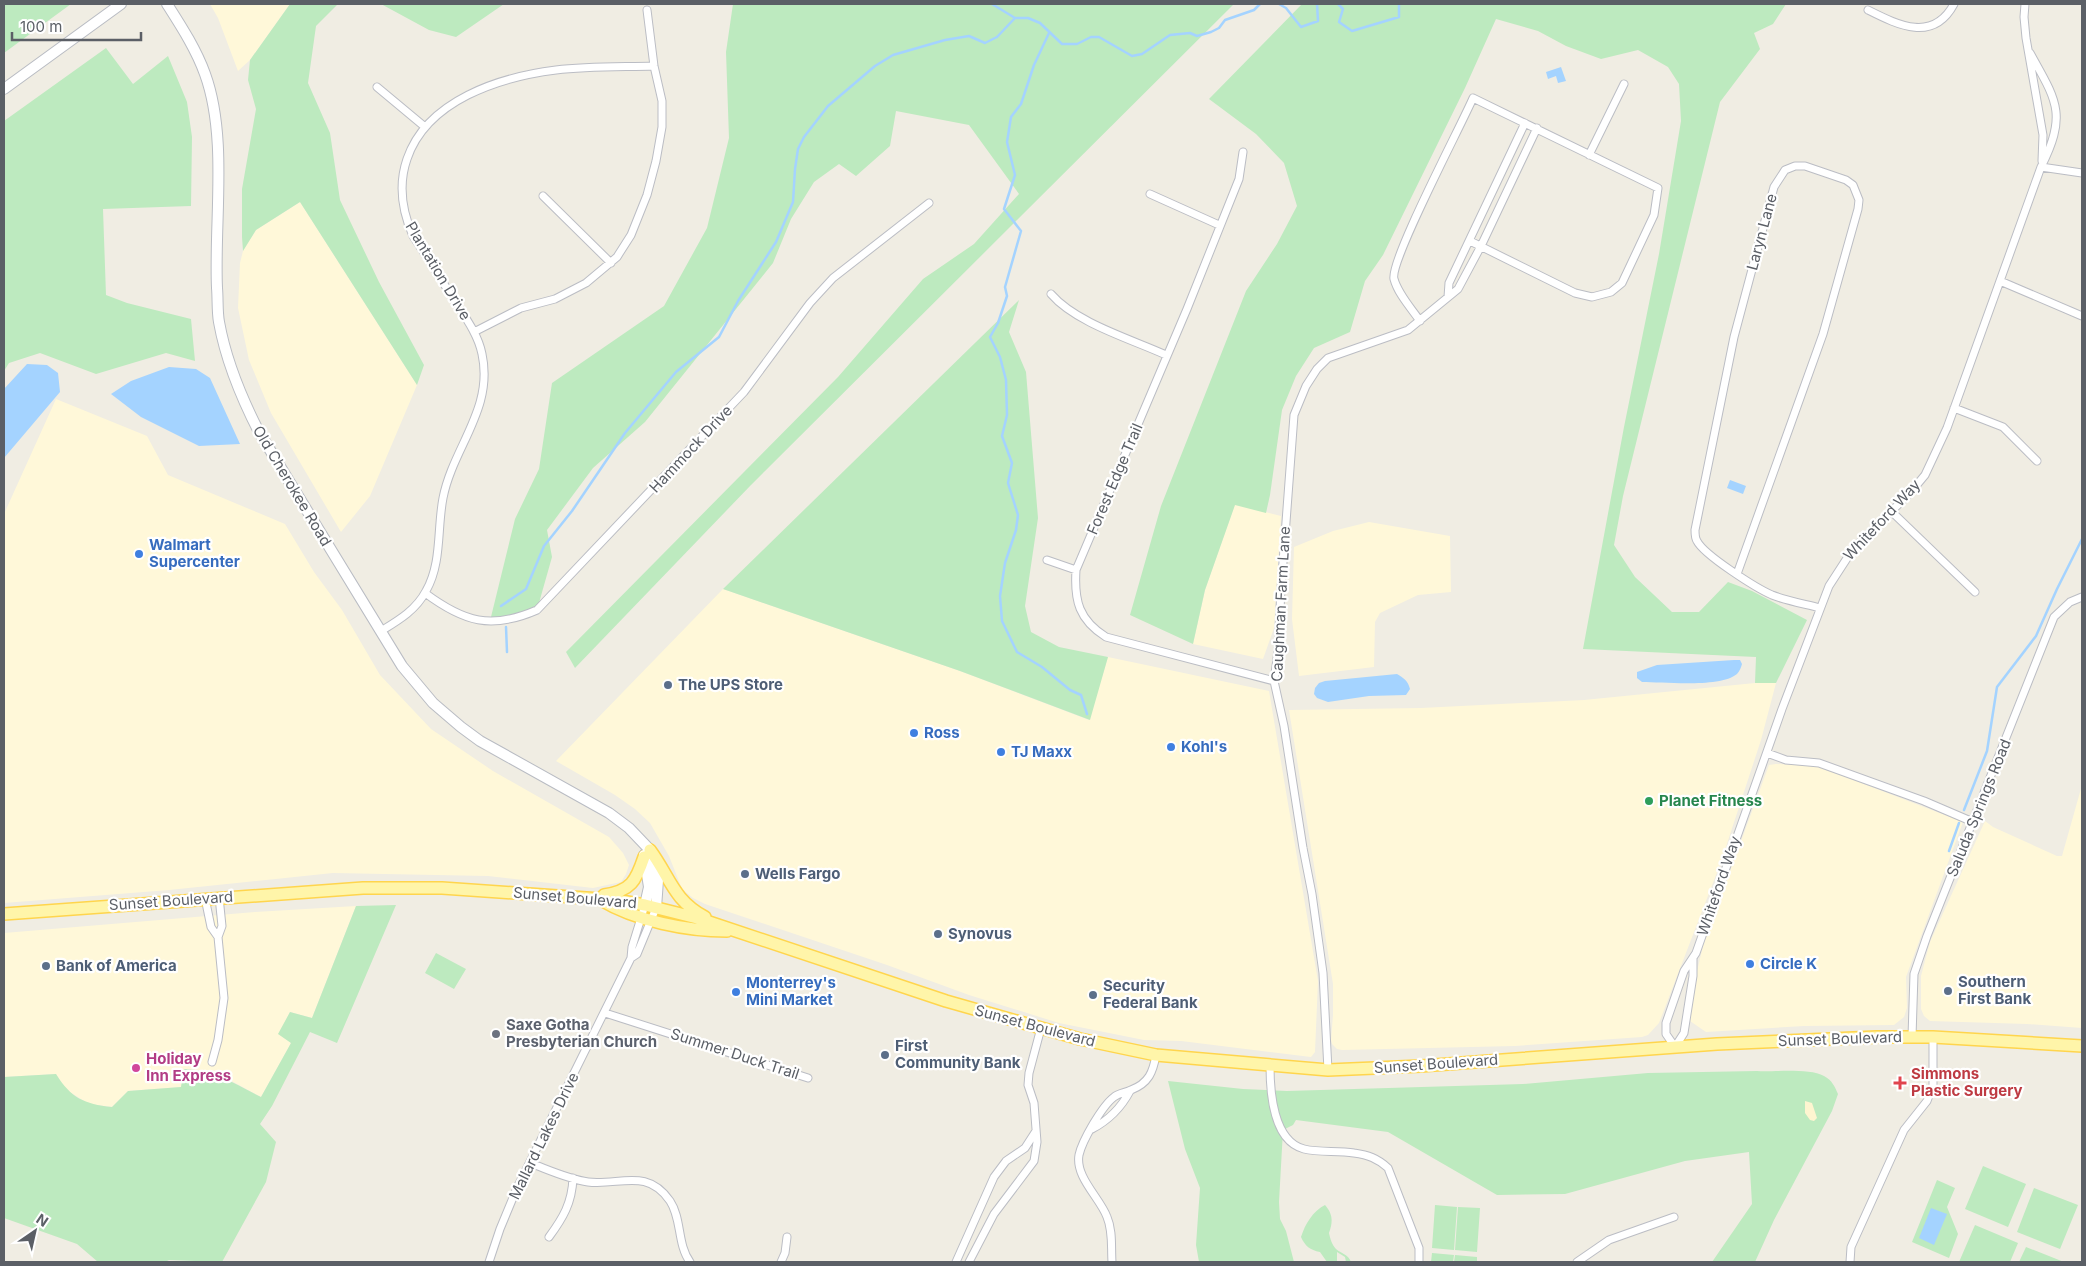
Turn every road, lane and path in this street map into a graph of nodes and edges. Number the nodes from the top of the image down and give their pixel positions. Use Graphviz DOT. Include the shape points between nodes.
graph roads {
  1 [pos="121,4"];
  2 [pos="167,4"];
  3 [pos="1954,4"];
  4 [pos="2025,4"];
  5 [pos="647,10"];
  6 [pos="1868,10"];
  7 [pos="2030,53"];
  8 [pos="654,66"];
  9 [pos="1624,84"];
  10 [pos="377,87"];
  11 [pos="4,89"];
  12 [pos="1525,123"];
  13 [pos="425,127"];
  14 [pos="1537,128"];
  15 [pos="1243,152"];
  16 [pos="1589,155"];
  17 [pos="2041,166"];
  18 [pos="2082,173"];
  19 [pos="1150,194"];
  20 [pos="543,196"];
  21 [pos="929,203"];
  22 [pos="1219,225"];
  23 [pos="1470,241"];
  24 [pos="1482,246"];
  25 [pos="611,263"];
  26 [pos="2000,281"];
  27 [pos="1051,294"];
  28 [pos="1448,297"];
  29 [pos="2082,316"];
  30 [pos="1420,320"];
  31 [pos="474,332"];
  32 [pos="1166,354"];
  33 [pos="1954,408"];
  34 [pos="2037,461"];
  35 [pos="1891,511"];
  36 [pos="1047,560"];
  37 [pos="1076,570"];
  38 [pos="1737,574"];
  39 [pos="1975,592"];
  40 [pos="425,593"];
  41 [pos="2082,597"];
  42 [pos="1820,608"];
  43 [pos="381,632"];
  44 [pos="1274,681"];
  45 [pos="1767,753"];
  46 [pos="1974,822"];
  47 [pos="647,854"];
  48 [pos="219,897"];
  49 [pos="205,898"];
  50 [pos="595,898"];
  51 [pos="650,906"];
  52 [pos="4,914"];
  53 [pos="646,919"];
  54 [pos="729,929"];
  55 [pos="218,937"];
  56 [pos="1693,959"];
  57 [pos="604,1013"];
  58 [pos="1041,1028"];
  59 [pos="1912,1037"];
  60 [pos="1932,1037"];
  61 [pos="2082,1046"];
  62 [pos="1675,1047"];
  63 [pos="1156,1055"];
  64 [pos="212,1062"];
  65 [pos="1270,1066"];
  66 [pos="1328,1070"];
  67 [pos="808,1078"];
  68 [pos="1130,1091"];
  69 [pos="1092,1129"];
  70 [pos="1036,1131"];
  71 [pos="530,1163"];
  72 [pos="573,1178"];
  73 [pos="1674,1217"];
  74 [pos="549,1237"];
  75 [pos="787,1237"];
  76 [pos="489,1262"];
  77 [pos="690,1262"];
  78 [pos="781,1262"];
  79 [pos="956,1262"];
  80 [pos="969,1262"];
  81 [pos="1112,1262"];
  82 [pos="1419,1262"];
  83 [pos="1577,1262"];
  84 [pos="1850,1262"];
  1 -- 11 [label="street"];
  2 -- 43 [label="street, Old Cherokee Road" via="196,54 211,100 216,148 219,321 233,375 259,432"];
  3 -- 6 [label="street" via="1943,18 1929,26 1915,28 1896,24"];
  4 -- 7 [label="street, Whiteford Way"];
  5 -- 8 [label="street"];
  7 -- 17 [label="street, Whiteford Way" via="2043,135"];
  7 -- 17 [label="street, Whiteford Way" via="2053,95 2058,118 2053,145"];
  8 -- 13 [label="street, Plantation Drive" via="577,68 516,78 451,104"];
  8 -- 25 [label="street" via="662,101 662,127 656,161 639,220"];
  9 -- 16 [label="street"];
  10 -- 13 [label="street"];
  12 -- 14 [label="street"];
  12 -- 23 [label="street"];
  12 -- 30 [label="street" via="1473,98 1395,265 1393,278"];
  13 -- 31 [label="street, Plantation Drive" via="413,145 404,170 404,212 413,236"];
  14 -- 16 [label="street"];
  14 -- 24 [label="street, Caughman Farm Lane"];
  15 -- 22 [label="street, Forest Edge Trail" via="1239,179"];
  16 -- 24 [label="street" via="1658,188 1654,215 1622,283 1611,292 1592,297 1575,294"];
  17 -- 18 [label="street"];
  17 -- 26 [label="street, Whiteford Way"];
  19 -- 22 [label="street"];
  20 -- 25 [label="street"];
  21 -- 40 [label="street, Hammock Drive" via="833,278 810,303 739,398 537,610 502,621 483,621 446,609"];
  22 -- 32 [label="street, Forest Edge Trail"];
  23 -- 24 [label="street"];
  23 -- 28 [label="street" via="1449,283"];
  24 -- 28 [label="street, Caughman Farm Lane" via="1458,289"];
  25 -- 31 [label="street" via="570,292 521,308"];
  26 -- 29 [label="street"];
  26 -- 33 [label="street, Whiteford Way"];
  27 -- 32 [label="street" via="1060,305 1083,319"];
  28 -- 30 [label="street, Caughman Farm Lane"];
  30 -- 44 [label="street, Caughman Farm Lane" via="1408,330 1328,358 1306,386 1294,415"];
  31 -- 40 [label="street, Plantation Drive" via="482,354 484,387 478,411 447,481 436,560"];
  32 -- 37 [label="street, Forest Edge Trail"];
  33 -- 34 [label="street" via="2003,428"];
  33 -- 35 [label="street, Whiteford Way" via="1924,475"];
  35 -- 39 [label="street"];
  35 -- 42 [label="street, Whiteford Way" via="1846,557"];
  36 -- 37 [label="street"];
  37 -- 44 [label="street, Forest Edge Trail" via="1078,606 1086,621 1106,638"];
  38 -- 38 [label="street, Laryn Lane" via="1697,542 1696,519 1734,337 1774,186 1785,170 1805,166 1853,185 1859,200 1858,209 1823,334"];
  38 -- 42 [label="street, Laryn Lane" via="1773,595"];
  40 -- 43 [label="street, Plantation Drive" via="408,613"];
  41 -- 46 [label="street, Saluda Springs Road" via="2070,602 2054,617"];
  42 -- 45 [label="street, Whiteford Way"];
  43 -- 47 [label="street, Old Cherokee Road" via="420,689 461,728 609,813 629,828"];
  44 -- 66 [label="street, Caughman Farm Lane" via="1314,904 1323,973"];
  45 -- 46 [label="street" via="1786,760 1819,763"];
  45 -- 56 [label="street, Whiteford Way"];
  46 -- 59 [label="street, Saluda Springs Road" via="1914,971"];
  47 -- 50 [label="main road" via="632,885"];
  47 -- 51 [label="street, Old Cherokee Road"];
  47 -- 54 [label="main road" via="662,866 681,900"];
  48 -- 49 [label="main road, Sunset Boulevard"];
  48 -- 50 [label="main road, Sunset Boulevard" via="403,887"];
  48 -- 55 [label="street" via="222,926"];
  49 -- 52 [label="main road, Sunset Boulevard"];
  49 -- 55 [label="street" via="211,927"];
  50 -- 51 [label="main road, Sunset Boulevard"];
  50 -- 53 [label="main road"];
  51 -- 53 [label="street, Mallard Lakes Drive"];
  51 -- 53 [label="street, Mallard Lakes Drive"];
  51 -- 54 [label="main road, Sunset Boulevard"];
  53 -- 54 [label="main road" via="704,931"];
  53 -- 57 [label="street, Mallard Lakes Drive"];
  54 -- 58 [label="main road, Sunset Boulevard" via="946,1001"];
  55 -- 64 [label="street" via="224,998"];
  56 -- 62 [label="street, Whiteford Way" via="1684,1033"];
  56 -- 62 [label="street, Whiteford Way" via="1684,971 1666,1023 1666,1034"];
  57 -- 67 [label="street, Summer Duck Trail"];
  57 -- 71 [label="street, Mallard Lakes Drive"];
  58 -- 63 [label="main road, Sunset Boulevard"];
  58 -- 70 [label="street" via="1028,1085 1034,1103"];
  59 -- 60 [label="main road, Sunset Boulevard"];
  59 -- 62 [label="main road, Sunset Boulevard"];
  60 -- 61 [label="main road, Sunset Boulevard"];
  60 -- 84 [label="street" via="1933,1085 1927,1101 1904,1130 1851,1247"];
  62 -- 66 [label="main road, Sunset Boulevard"];
  63 -- 65 [label="main road, Sunset Boulevard"];
  63 -- 68 [label="street" via="1150,1077"];
  65 -- 66 [label="main road, Sunset Boulevard"];
  65 -- 82 [label="street" via="1272,1100 1281,1131 1290,1141 1304,1149 1370,1156 1388,1168 1419,1248"];
  68 -- 69 [label="street" via="1113,1115"];
  68 -- 69 [label="street" via="1120,1093 1106,1103"];
  69 -- 81 [label="street" via="1082,1143 1079,1163 1108,1218"];
  70 -- 79 [label="street" via="1025,1148 1006,1161 994,1177"];
  70 -- 80 [label="street" via="1034,1161 994,1214"];
  71 -- 72 [label="street"];
  71 -- 76 [label="street, Mallard Lakes Drive"];
  72 -- 74 [label="street" via="569,1205"];
  72 -- 77 [label="street" via="595,1182 634,1179 654,1186 674,1207 684,1251"];
  73 -- 83 [label="street" via="1609,1240"];
  75 -- 78 [label="street"];
}
